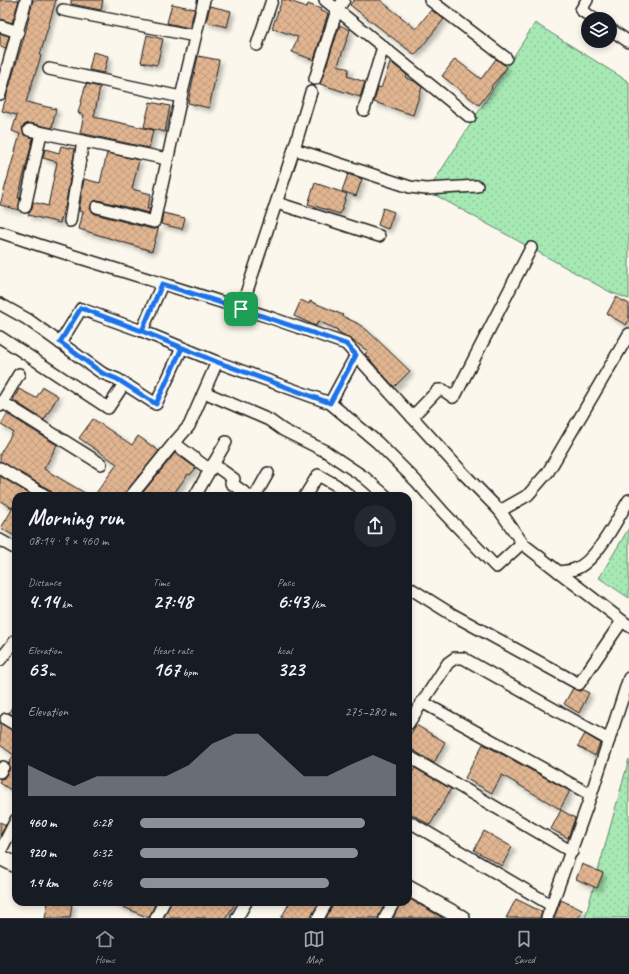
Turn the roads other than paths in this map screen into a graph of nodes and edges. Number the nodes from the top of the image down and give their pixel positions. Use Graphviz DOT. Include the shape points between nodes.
graph roads {
  1 [pos="26,0"];
  2 [pos="204,0"];
  3 [pos="272,0"];
  4 [pos="325,0"];
  5 [pos="344,0"];
  6 [pos="430,0"];
  7 [pos="587,0"];
  8 [pos="64,10"];
  9 [pos="337,10"];
  10 [pos="584,12"];
  11 [pos="0,26"];
  12 [pos="18,32"];
  13 [pos="617,34"];
  14 [pos="195,36"];
  15 [pos="629,42"];
  16 [pos="257,45"];
  17 [pos="383,47"];
  18 [pos="506,58"];
  19 [pos="49,69"];
  20 [pos="315,79"];
  21 [pos="0,89"];
  22 [pos="311,92"];
  23 [pos="181,97"];
  24 [pos="364,110"];
  25 [pos="470,117"];
  26 [pos="28,130"];
  27 [pos="41,133"];
  28 [pos="83,141"];
  29 [pos="294,149"];
  30 [pos="167,158"];
  31 [pos="477,186"];
  32 [pos="277,203"];
  33 [pos="25,207"];
  34 [pos="97,207"];
  35 [pos="70,221"];
  36 [pos="0,232"];
  37 [pos="380,236"];
  38 [pos="530,248"];
  39 [pos="162,284"];
  40 [pos="0,304"];
  41 [pos="241,309"];
  42 [pos="142,331"];
  43 [pos="629,334"];
  44 [pos="0,337"];
  45 [pos="60,342"];
  46 [pos="182,348"];
  47 [pos="356,355"];
  48 [pos="217,362"];
  49 [pos="19,374"];
  50 [pos="124,384"];
  51 [pos="204,392"];
  52 [pos="330,403"];
  53 [pos="1,404"];
  54 [pos="412,416"];
  55 [pos="226,442"];
  56 [pos="174,443"];
  57 [pos="101,464"];
  58 [pos="212,467"];
  59 [pos="0,468"];
  60 [pos="268,473"];
  61 [pos="39,492"];
  62 [pos="135,492"];
  63 [pos="197,492"];
  64 [pos="243,492"];
  65 [pos="257,492"];
  66 [pos="307,492"];
  67 [pos="344,492"];
  68 [pos="381,492"];
  69 [pos="629,500"];
  70 [pos="500,512"];
  71 [pos="0,540"];
  72 [pos="522,542"];
  73 [pos="12,547"];
  74 [pos="559,572"];
  75 [pos="412,590"];
  76 [pos="626,624"];
  77 [pos="12,645"];
  78 [pos="0,660"];
  79 [pos="629,678"];
  80 [pos="422,702"];
  81 [pos="412,718"];
  82 [pos="6,719"];
  83 [pos="12,723"];
  84 [pos="609,740"];
  85 [pos="412,758"];
  86 [pos="591,795"];
  87 [pos="412,823"];
  88 [pos="12,828"];
  89 [pos="0,852"];
  90 [pos="572,852"];
  91 [pos="0,857"];
  92 [pos="12,863"];
  93 [pos="412,890"];
  94 [pos="551,905"];
  95 [pos="162,906"];
  96 [pos="244,906"];
  97 [pos="325,906"];
  98 [pos="392,906"];
  99 [pos="456,917"];
  100 [pos="156,918"];
  101 [pos="237,918"];
  102 [pos="318,918"];
  103 [pos="385,918"];
  104 [pos="547,918"];
  1 -- 12 [label="street"];
  2 -- 14 [label="street"];
  3 -- 16 [label="street"];
  4 -- 9 [label="street"];
  5 -- 9 [label="street"];
  6 -- 18 [label="street"];
  7 -- 10 [label="street" via="581,10"];
  8 -- 14 [label="street"];
  9 -- 17 [label="street"];
  9 -- 20 [label="street"];
  11 -- 12 [label="street"];
  12 -- 21 [label="street"];
  13 -- 15 [label="street"];
  14 -- 23 [label="street"];
  17 -- 24 [label="street"];
  17 -- 25 [label="street"];
  19 -- 23 [label="street"];
  22 -- 29 [label="street"];
  23 -- 30 [label="street"];
  26 -- 27 [label="street"];
  27 -- 28 [label="street"];
  27 -- 33 [label="street"];
  28 -- 30 [label="street"];
  28 -- 35 [label="street"];
  29 -- 31 [label="street" via="410,187 426,189"];
  29 -- 32 [label="street"];
  30 -- 34 [label="street" via="154,222"];
  32 -- 37 [label="street"];
  32 -- 41 [label="street"];
  36 -- 39 [label="street"];
  38 -- 54 [label="street" via="456,394 453,396 438,390"];
  39 -- 41 [label="street"];
  39 -- 42 [label="street"];
  40 -- 45 [label="street"];
  41 -- 47 [label="street" via="346,344"];
  42 -- 45 [label="street" via="81,308"];
  42 -- 46 [label="street"];
  43 -- 70 [label="street" via="548,472 528,495"];
  44 -- 50 [label="street" via="108,408"];
  45 -- 50 [label="street" via="102,373"];
  46 -- 48 [label="street"];
  46 -- 50 [label="street" via="156,404"];
  47 -- 52 [label="street"];
  47 -- 54 [label="street"];
  48 -- 51 [label="street"];
  48 -- 52 [label="street"];
  49 -- 53 [label="street"];
  51 -- 56 [label="street" via="189,426"];
  51 -- 68 [label="street" via="268,420 325,451"];
  52 -- 72 [label="street" via="377,442 496,567"];
  53 -- 57 [label="street"];
  54 -- 70 [label="street"];
  55 -- 58 [label="street"];
  56 -- 58 [label="street"];
  56 -- 62 [label="street"];
  58 -- 63 [label="street"];
  58 -- 64 [label="street" via="234,479 231,483"];
  59 -- 61 [label="street"];
  60 -- 65 [label="street"];
  66 -- 67 [label="street" via="318,475"];
  69 -- 74 [label="street" via="598,549 585,564"];
  70 -- 72 [label="street"];
  71 -- 73 [label="street"];
  72 -- 74 [label="street"];
  74 -- 76 [label="street"];
  75 -- 76 [label="street" via="579,684"];
  77 -- 78 [label="street"];
  79 -- 84 [label="street"];
  80 -- 81 [label="street"];
  80 -- 84 [label="street" via="448,663 455,658 464,658"];
  80 -- 86 [label="street"];
  82 -- 83 [label="street"];
  84 -- 86 [label="street"];
  85 -- 90 [label="street"];
  86 -- 90 [label="street"];
  87 -- 94 [label="street"];
  88 -- 89 [label="street"];
  90 -- 94 [label="street"];
  91 -- 92 [label="street"];
  93 -- 99 [label="street"];
  94 -- 104 [label="street"];
  95 -- 100 [label="street"];
  96 -- 101 [label="street"];
  97 -- 102 [label="street"];
  98 -- 103 [label="street"];
}
